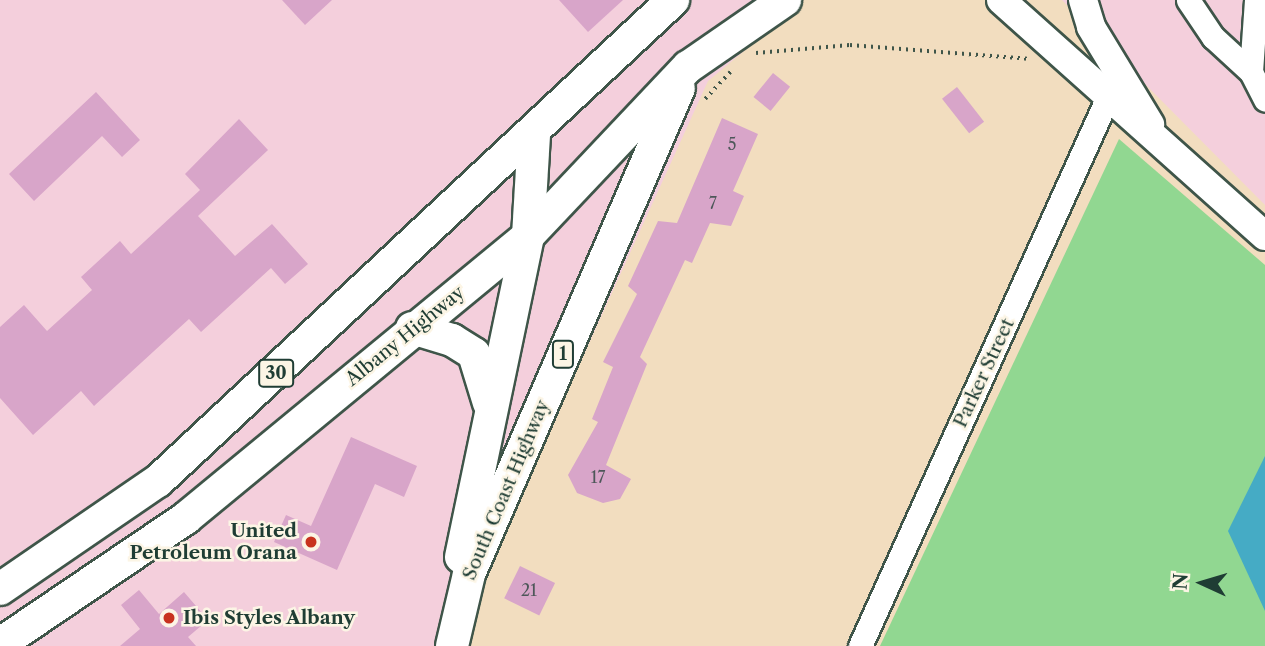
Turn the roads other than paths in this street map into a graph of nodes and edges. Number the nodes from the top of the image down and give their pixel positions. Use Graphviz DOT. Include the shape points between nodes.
graph roads {
  1 [pos="673,0"];
  2 [pos="785,0"];
  3 [pos="1001,0"];
  4 [pos="1083,0"];
  5 [pos="1188,0"];
  6 [pos="1256,0"];
  7 [pos="688,67"];
  8 [pos="1251,72"];
  9 [pos="1107,99"];
  10 [pos="1265,100"];
  11 [pos="534,135"];
  12 [pos="1157,136"];
  13 [pos="1263,230"];
  14 [pos="528,236"];
  15 [pos="412,328"];
  16 [pos="490,426"];
  17 [pos="158,481"];
  18 [pos="186,518"];
  19 [pos="0,589"];
  20 [pos="0,644"];
  21 [pos="436,646"];
  22 [pos="452,646"];
  23 [pos="860,646"];
  1 -- 11 [label="highway"];
  2 -- 7 [label="highway, Albany Highway"];
  3 -- 9 [label="main road" via="1053,41"];
  4 -- 12 [label="main road" via="1091,27"];
  5 -- 8 [label="street" via="1213,37"];
  6 -- 8 [label="street"];
  7 -- 14 [label="highway, Albany Highway"];
  7 -- 22 [label="highway, South Coast Highway / 1" via="469,574"];
  8 -- 10 [label="street"];
  9 -- 12 [label="main road"];
  9 -- 23 [label="street, Parker Street"];
  11 -- 14 [label="highway, South Coast Highway"];
  11 -- 17 [label="highway, 30"];
  12 -- 13 [label="main road"];
  14 -- 15 [label="highway, Albany Highway"];
  14 -- 16 [label="highway, South Coast Highway"];
  15 -- 16 [label="highway" via="453,340 474,354 488,386"];
  15 -- 18 [label="highway, Albany Highway"];
  16 -- 21 [label="highway, South Coast Highway"];
  17 -- 18 [label="highway"];
  17 -- 19 [label="highway, 30"];
  18 -- 20 [label="highway, Albany Highway"];
}
